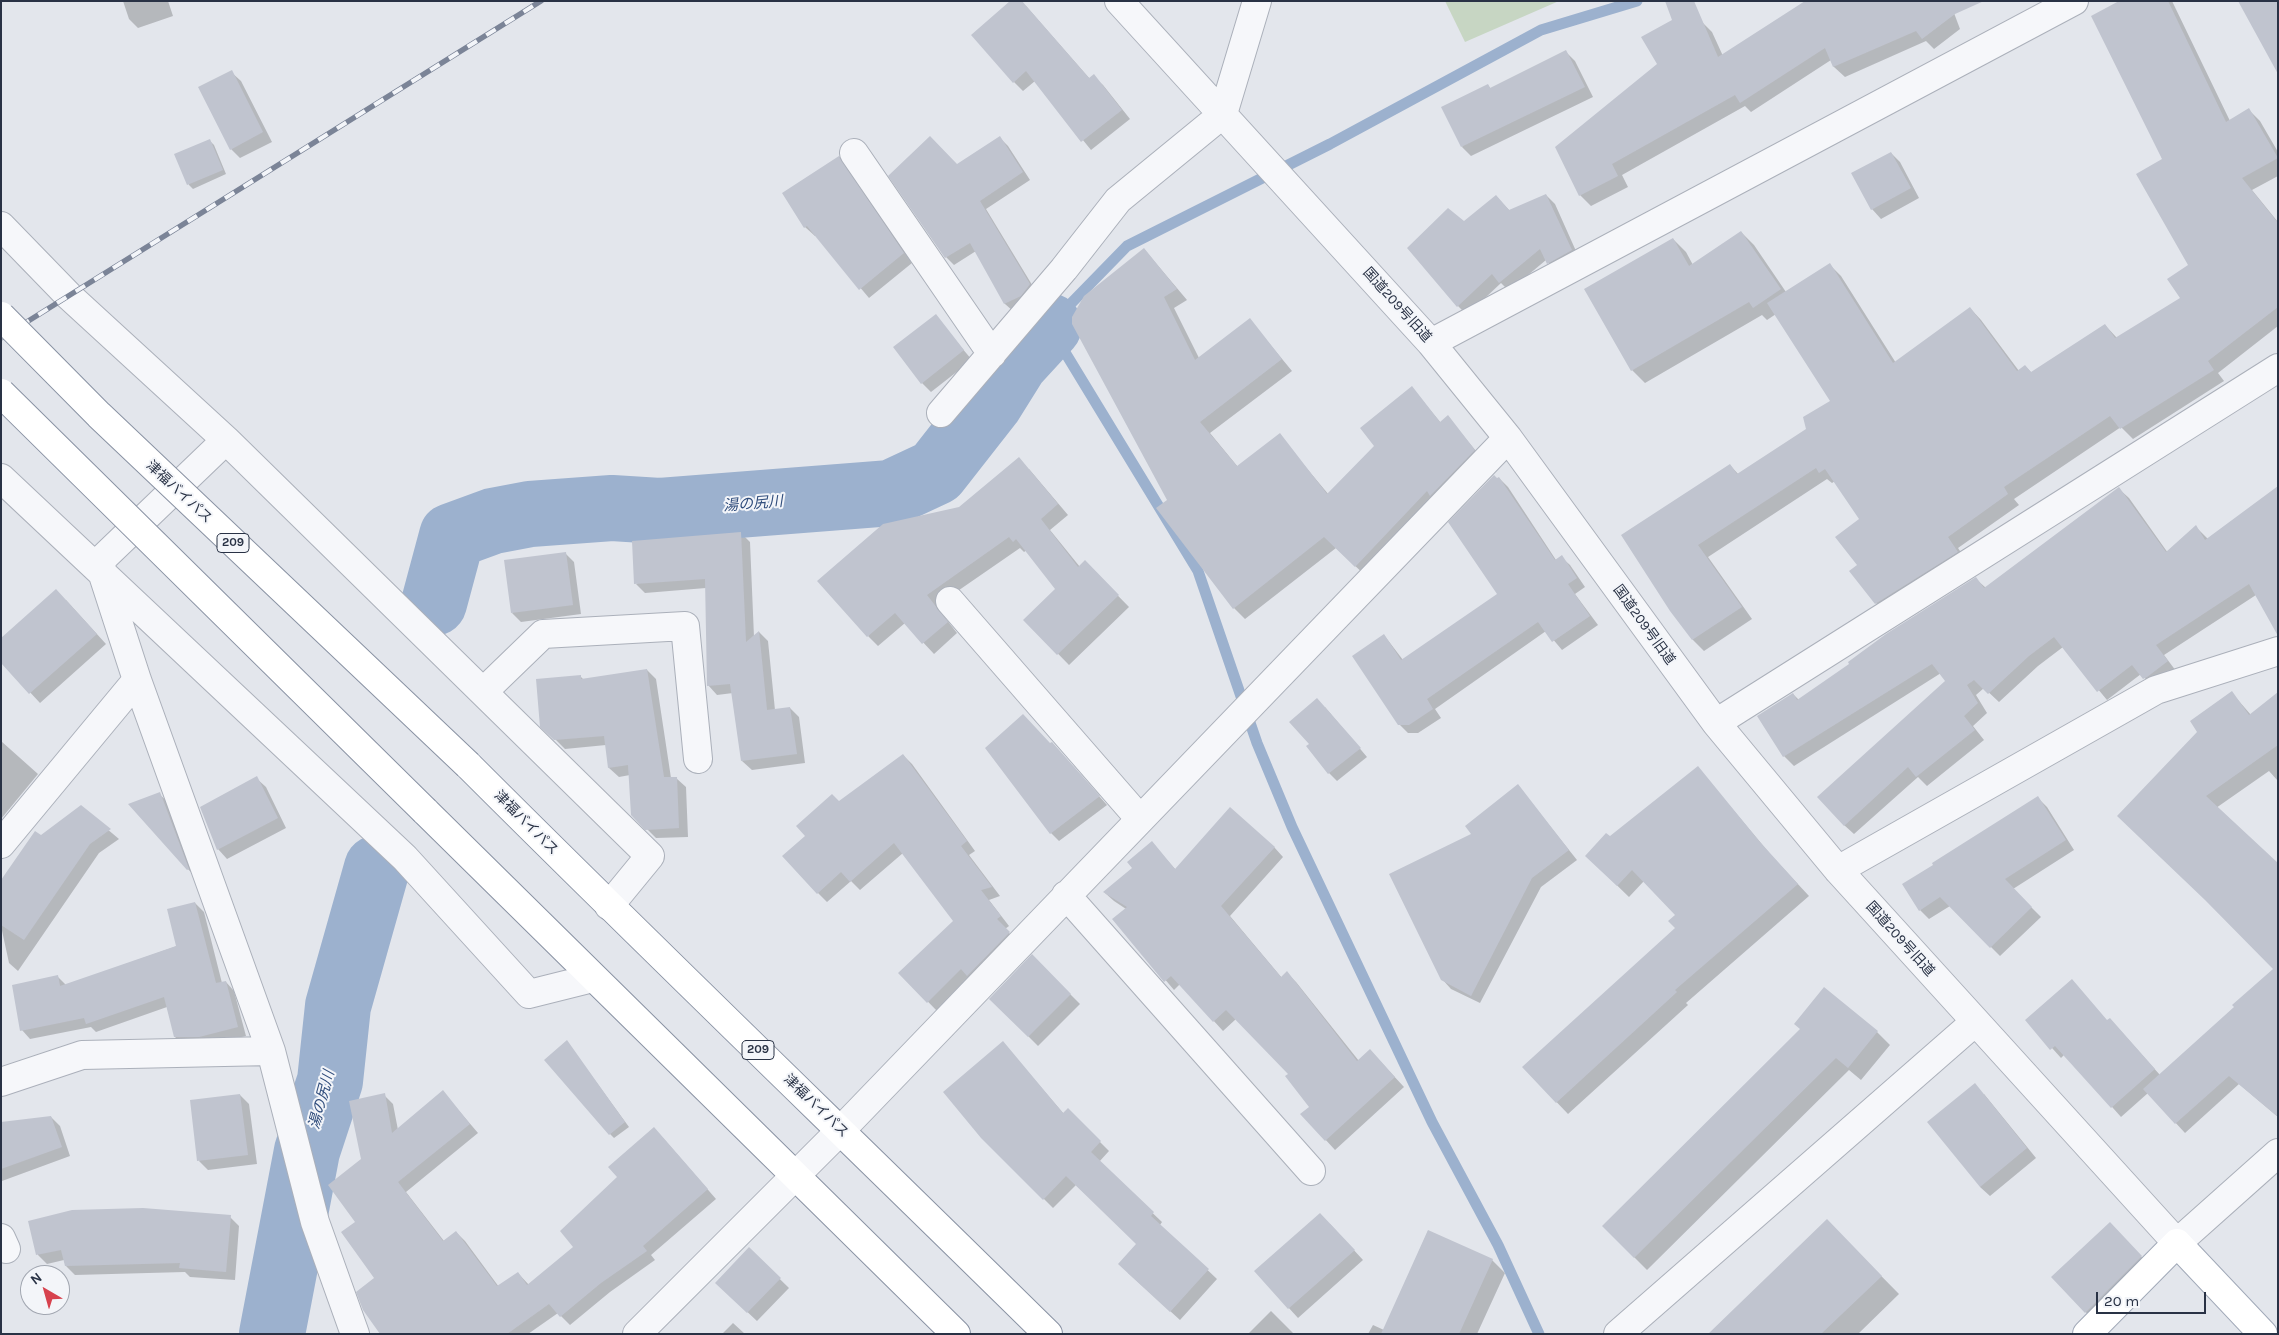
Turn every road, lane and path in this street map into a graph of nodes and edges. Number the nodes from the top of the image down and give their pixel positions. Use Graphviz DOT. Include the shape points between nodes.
graph roads {
  1 [pos="1119,1"];
  2 [pos="1257,1"];
  3 [pos="2074,1"];
  4 [pos="1223,114"];
  5 [pos="854,153"];
  6 [pos="1,226"];
  7 [pos="1,316"];
  8 [pos="1431,343"];
  9 [pos="992,354"];
  10 [pos="2278,368"];
  11 [pos="1,392"];
  12 [pos="941,413"];
  13 [pos="1508,438"];
  14 [pos="226,440"];
  15 [pos="1,478"];
  16 [pos="102,572"];
  17 [pos="950,601"];
  18 [pos="2278,651"];
  19 [pos="137,680"];
  20 [pos="483,692"];
  21 [pos="1716,723"];
  22 [pos="698,759"];
  23 [pos="1140,820"];
  24 [pos="1,844"];
  25 [pos="1838,870"];
  26 [pos="1066,896"];
  27 [pos="609,906"];
  28 [pos="594,978"];
  29 [pos="1975,1022"];
  30 [pos="271,1051"];
  31 [pos="1,1082"];
  32 [pos="841,1130"];
  33 [pos="2278,1153"];
  34 [pos="1311,1171"];
  35 [pos="795,1176"];
  36 [pos="2177,1243"];
  37 [pos="355,1334"];
  38 [pos="637,1334"];
  39 [pos="956,1334"];
  40 [pos="1048,1334"];
  41 [pos="1618,1334"];
  42 [pos="2087,1334"];
  43 [pos="2263,1334"];
  1 -- 4 [label="street, 国道209号旧道"];
  2 -- 4 [label="street"];
  3 -- 8 [label="street"];
  4 -- 8 [label="street, 国道209号旧道"];
  4 -- 9 [label="street" via="1118,200"];
  5 -- 9 [label="street"];
  6 -- 14 [label="street" via="69,296"];
  7 -- 27 [label="main road, 津福バイパス / 209, bridge" via="99,415 468,765"];
  8 -- 13 [label="street, 国道209号旧道"];
  9 -- 12 [label="street"];
  10 -- 21 [label="street"];
  11 -- 28 [label="main road, bridge"];
  13 -- 21 [label="street, 国道209号旧道"];
  13 -- 23 [label="street"];
  14 -- 16 [label="street" via="102,560"];
  14 -- 20 [label="street"];
  15 -- 16 [label="street"];
  16 -- 19 [label="street"];
  16 -- 28 [label="street" via="405,858 529,994"];
  17 -- 23 [label="street"];
  18 -- 25 [label="street" via="2156,690"];
  19 -- 24 [label="street"];
  19 -- 30 [label="street"];
  20 -- 22 [label="street" via="543,634 685,626"];
  20 -- 27 [label="street" via="650,856"];
  21 -- 25 [label="street, 国道209号旧道"];
  23 -- 26 [label="street"];
  25 -- 29 [label="street, 国道209号旧道"];
  26 -- 32 [label="street"];
  26 -- 34 [label="street"];
  27 -- 32 [label="main road, 津福バイパス / 209"];
  28 -- 35 [label="main road"];
  29 -- 36 [label="street, 国道209号旧道"];
  29 -- 41 [label="street"];
  30 -- 31 [label="street" via="82,1055"];
  30 -- 37 [label="street" via="315,1222"];
  32 -- 35 [label="street"];
  32 -- 40 [label="main road, 津福バイパス / 209"];
  33 -- 36 [label="street"];
  35 -- 38 [label="street"];
  35 -- 39 [label="main road"];
  36 -- 42 [label="main road"];
  36 -- 43 [label="main road"];
}
